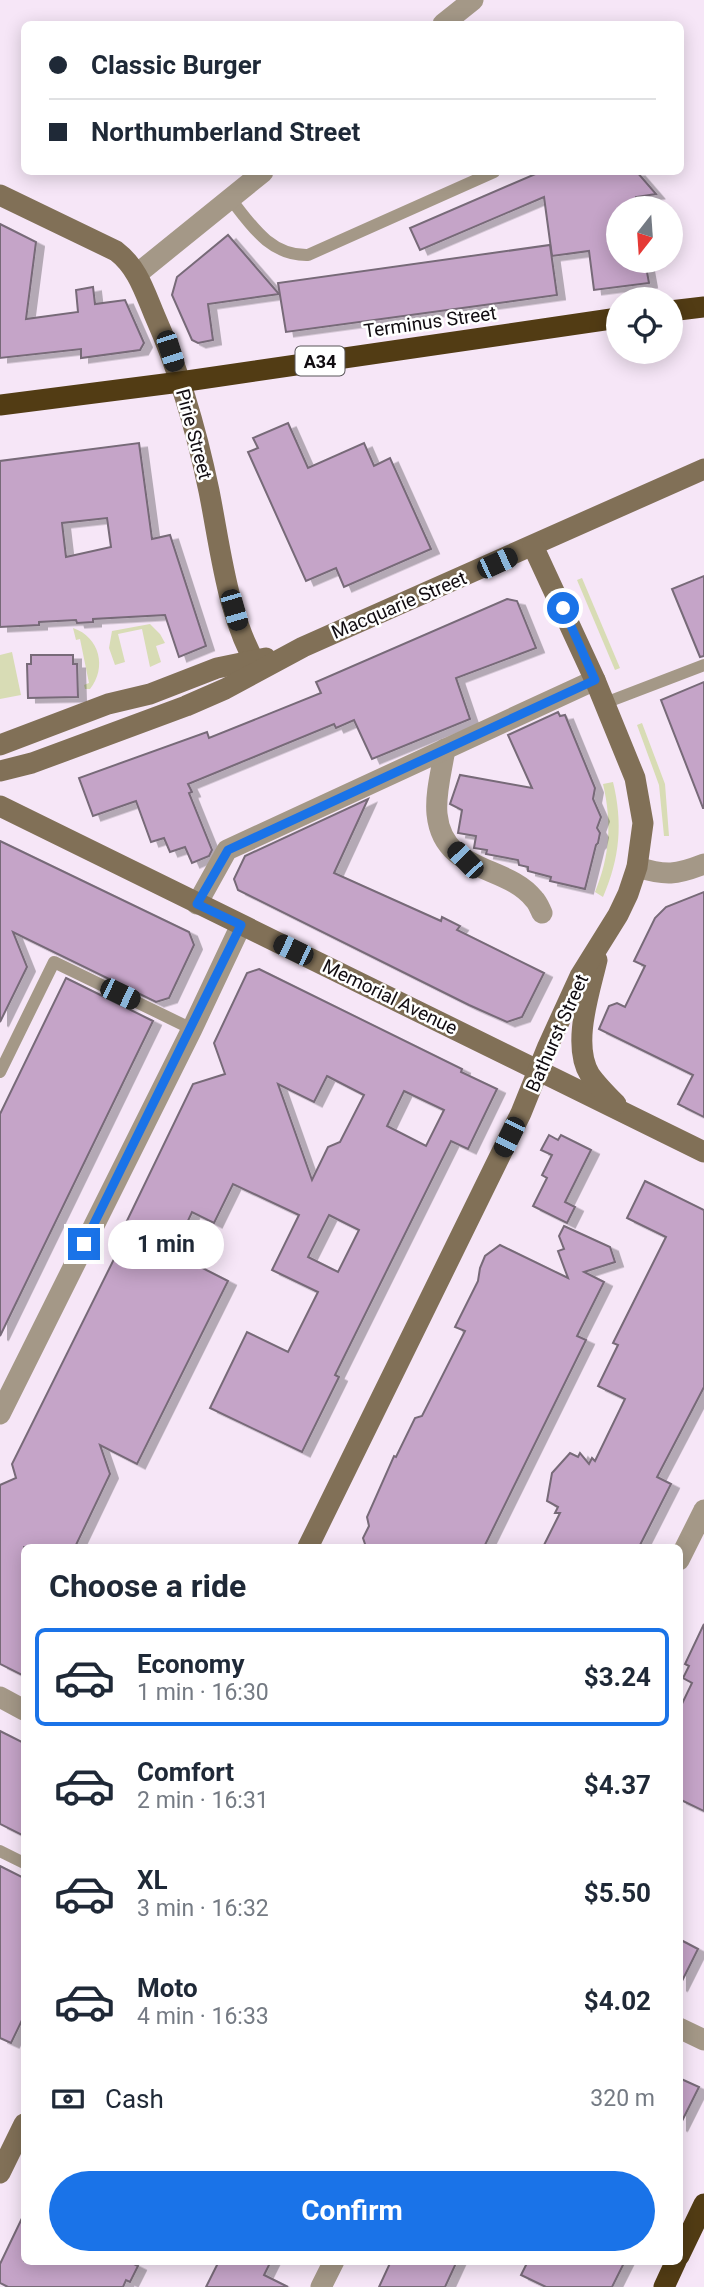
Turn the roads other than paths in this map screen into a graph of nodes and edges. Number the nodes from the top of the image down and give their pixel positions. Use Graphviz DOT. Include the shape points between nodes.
graph roads {
  1 [pos="473,0"];
  2 [pos="447,21"];
  3 [pos="259,175"];
  4 [pos="487,175"];
  5 [pos="0,195"];
  6 [pos="230,198"];
  7 [pos="137,274"];
  8 [pos="606,320"];
  9 [pos="180,382"];
  10 [pos="0,405"];
  11 [pos="704,469"];
  12 [pos="533,545"];
  13 [pos="256,665"];
  14 [pos="704,665"];
  15 [pos="595,680"];
  16 [pos="605,703"];
  17 [pos="0,745"];
  18 [pos="445,749"];
  19 [pos="0,771"];
  20 [pos="0,806"];
  21 [pos="704,864"];
  22 [pos="637,867"];
  23 [pos="197,904"];
  24 [pos="542,913"];
  25 [pos="241,925"];
  26 [pos="601,944"];
  27 [pos="191,1029"];
  28 [pos="538,1071"];
  29 [pos="0,1072"];
  30 [pos="627,1115"];
  31 [pos="704,1153"];
  32 [pos="0,1414"];
  33 [pos="704,1510"];
  34 [pos="309,1544"];
  35 [pos="683,1552"];
  36 [pos="0,1697"];
  37 [pos="21,1708"];
  38 [pos="0,1852"];
  39 [pos="21,1862"];
  40 [pos="683,2030"];
  41 [pos="704,2040"];
  42 [pos="21,2130"];
  43 [pos="0,2173"];
  44 [pos="704,2204"];
  45 [pos="683,2248"];
  46 [pos="332,2265"];
  47 [pos="674,2265"];
  48 [pos="321,2287"];
  49 [pos="664,2287"];
  1 -- 2 [label="street"];
  3 -- 6 [label="street"];
  4 -- 6 [label="lane" via="308,254 295,255 271,245"];
  5 -- 7 [label="street, Pirie Street" via="116,251"];
  6 -- 7 [label="street"];
  7 -- 9 [label="street, Pirie Street"];
  8 -- 9 [label="highway, Terminus Street / A34"];
  9 -- 10 [label="highway, Terminus Street / A34"];
  9 -- 13 [label="street, Pirie Street" via="230,594"];
  11 -- 12 [label="street, Macquarie Street"];
  12 -- 13 [label="street, Macquarie Street"];
  12 -- 15 [label="street, Bathurst Street"];
  13 -- 17 [label="street, Macquarie Street" via="217,668"];
  13 -- 19 [label="street, Macquarie Street" via="186,706 32,764"];
  14 -- 16 [label="lane"];
  15 -- 16 [label="street, Bathurst Street"];
  15 -- 18 [label="street"];
  16 -- 22 [label="street, Bathurst Street" via="640,799 643,823"];
  18 -- 23 [label="street" via="228,850"];
  18 -- 24 [label="street" via="437,813 451,845 465,860 520,886"];
  20 -- 23 [label="street, Memorial Avenue"];
  21 -- 22 [label="street" via="660,874"];
  22 -- 26 [label="street, Bathurst Street"];
  23 -- 25 [label="street, Memorial Avenue"];
  25 -- 27 [label="street"];
  25 -- 28 [label="street, Memorial Avenue"];
  26 -- 28 [label="street, Bathurst Street" via="580,976"];
  26 -- 30 [label="street" via="584,1020 583,1053 588,1073"];
  27 -- 29 [label="lane" via="54,962"];
  27 -- 32 [label="street"];
  28 -- 30 [label="street, Memorial Avenue"];
  28 -- 34 [label="street, Bathurst Street"];
  30 -- 31 [label="street, Memorial Avenue"];
  33 -- 35 [label="street"];
  36 -- 37 [label="street"];
  38 -- 39 [label="lane"];
  40 -- 41 [label="street"];
  42 -- 43 [label="street"];
  44 -- 45 [label="highway"];
  46 -- 48 [label="street"];
  47 -- 49 [label="highway"];
}
